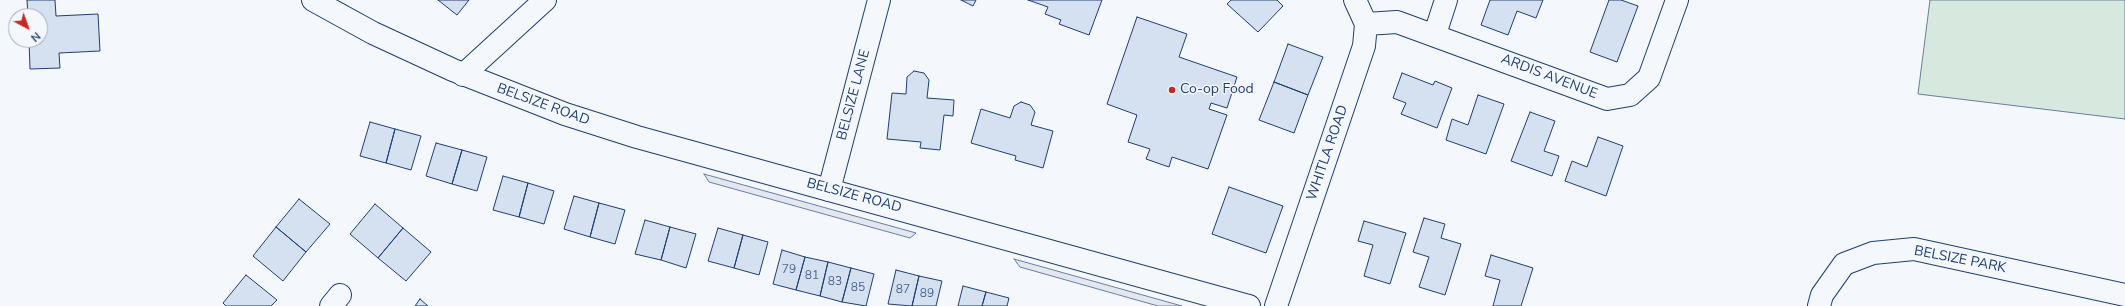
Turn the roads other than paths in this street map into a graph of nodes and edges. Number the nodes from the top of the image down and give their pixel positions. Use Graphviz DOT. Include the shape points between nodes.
graph roads {
  1 [pos="314,0"];
  2 [pos="545,0"];
  3 [pos="879,0"];
  4 [pos="1355,0"];
  5 [pos="1446,0"];
  6 [pos="1677,0"];
  7 [pos="1366,24"];
  8 [pos="1435,34"];
  9 [pos="463,74"];
  10 [pos="829,190"];
  11 [pos="2125,295"];
  12 [pos="1249,306"];
  13 [pos="1276,306"];
  14 [pos="1819,306"];
  1 -- 9 [label="street, BELSIZE ROAD" via="373,33"];
  2 -- 9 [label="street"];
  3 -- 10 [label="street, BELSIZE LANE"];
  4 -- 7 [label="street, WHITLA ROAD"];
  5 -- 8 [label="street"];
  6 -- 8 [label="street, ARDIS AVENUE" via="1649,78 1630,95 1608,99"];
  7 -- 8 [label="street, ARDIS AVENUE" via="1397,22"];
  7 -- 13 [label="street, WHITLA ROAD" via="1364,46"];
  9 -- 10 [label="street, BELSIZE ROAD" via="565,114 637,137"];
  10 -- 12 [label="street, BELSIZE ROAD"];
  11 -- 14 [label="street, BELSIZE PARK" via="1914,249 1872,253 1844,264 1822,295"];
}
